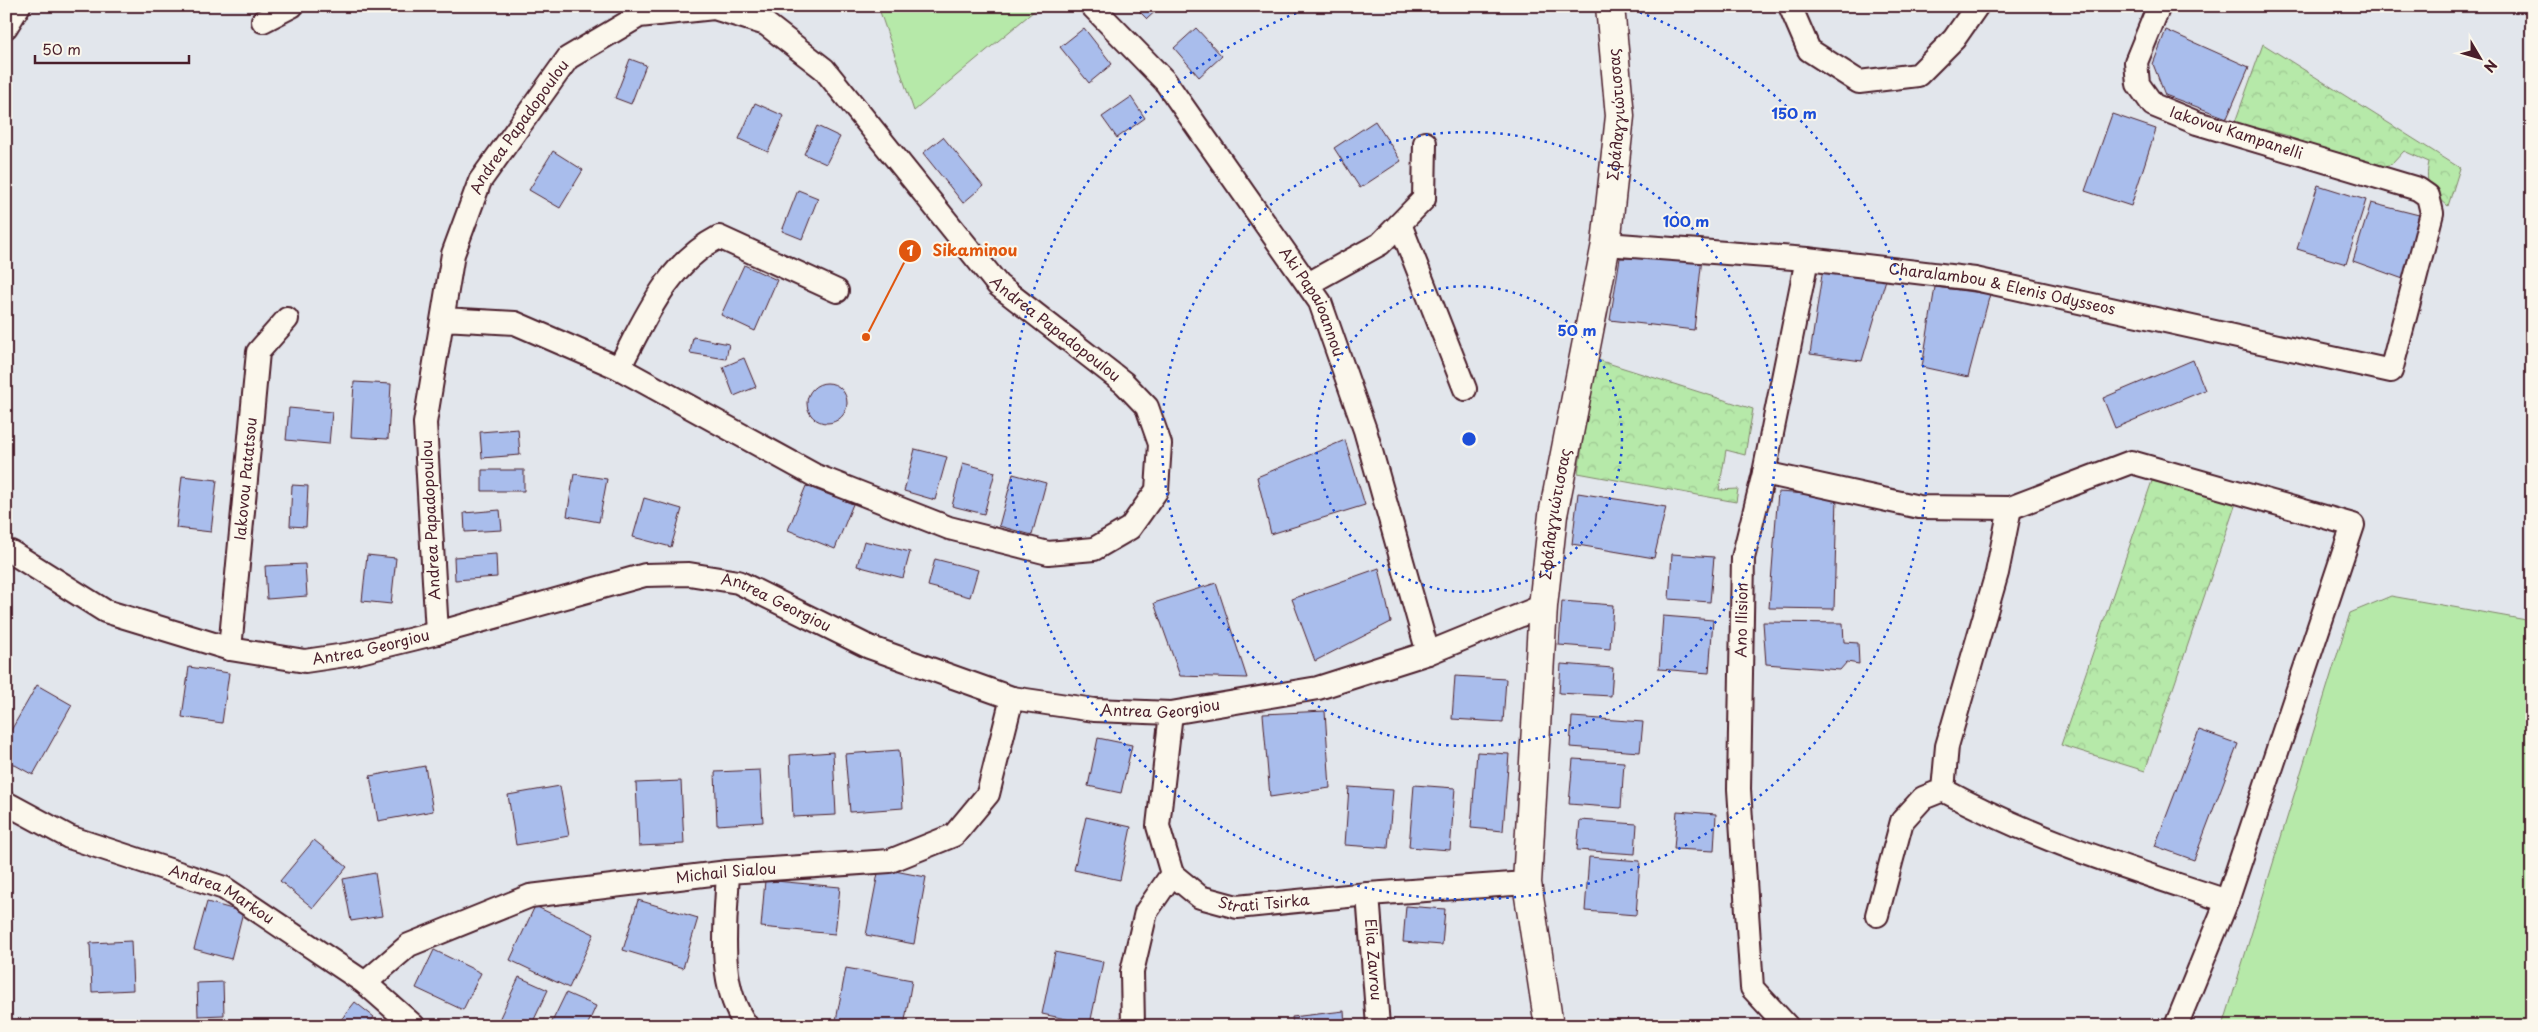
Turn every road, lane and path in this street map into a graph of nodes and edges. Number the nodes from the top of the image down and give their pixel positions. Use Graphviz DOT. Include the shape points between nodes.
graph roads {
  1 [pos="19,6"];
  2 [pos="292,6"];
  3 [pos="1092,6"];
  4 [pos="1610,6"];
  5 [pos="1790,6"];
  6 [pos="1977,6"];
  7 [pos="2159,6"];
  8 [pos="263,21"];
  9 [pos="6,27"];
  10 [pos="1425,143"];
  11 [pos="1400,224"];
  12 [pos="1606,244"];
  13 [pos="1807,259"];
  14 [pos="1308,284"];
  15 [pos="837,291"];
  16 [pos="286,319"];
  17 [pos="443,319"];
  18 [pos="619,368"];
  19 [pos="2391,371"];
  20 [pos="1465,389"];
  21 [pos="1764,473"];
  22 [pos="2010,508"];
  23 [pos="11,552"];
  24 [pos="1543,606"];
  25 [pos="438,633"];
  26 [pos="230,649"];
  27 [pos="1428,653"];
  28 [pos="1012,698"];
  29 [pos="1171,713"];
  30 [pos="1943,790"];
  31 [pos="6,803"];
  32 [pos="728,872"];
  33 [pos="1172,874"];
  34 [pos="1527,883"];
  35 [pos="1368,894"];
  36 [pos="2227,901"];
  37 [pos="1877,915"];
  38 [pos="365,983"];
  39 [pos="414,1026"];
  40 [pos="747,1026"];
  41 [pos="1132,1026"];
  42 [pos="1378,1026"];
  43 [pos="1549,1026"];
  44 [pos="1787,1026"];
  45 [pos="2176,1026"];
  1 -- 9 [label="street"];
  2 -- 8 [label="street"];
  3 -- 14 [label="street, Aki Papaioannou" via="1165,82"];
  4 -- 12 [label="street, Σφάλαγγιώτισσας" via="1620,116"];
  5 -- 6 [label="street" via="1809,50 1859,82 1918,76 1954,39"];
  7 -- 19 [label="street, Iakovou Kampanelli" via="2136,62 2138,84 2153,105 2197,123 2424,192 2431,201 2432,213"];
  10 -- 11 [label="street" via="1424,199"];
  11 -- 14 [label="street" via="1380,244"];
  11 -- 20 [label="street"];
  12 -- 13 [label="street, Charalambou & Elenis Odysseos"];
  12 -- 24 [label="street, Σφάλαγγιώτισσας" via="1553,516"];
  13 -- 19 [label="street, Charalambou & Elenis Odysseos" via="1975,279"];
  13 -- 21 [label="street, Ano Ilision"];
  14 -- 27 [label="street, Aki Papaioannou" via="1320,302 1365,430"];
  15 -- 18 [label="street" via="719,237 702,246 666,281"];
  16 -- 26 [label="street, Iakovou Patatsou" via="258,352"];
  17 -- 18 [label="street, Andrea Papadopoulou" via="515,323"];
  17 -- 18 [label="street, Andrea Papadopoulou" via="453,254 480,181 568,58 638,16 714,8 766,24 824,69 998,286 1124,383 1147,407 1160,444 1157,490 1130,528 1094,549 1048,553 949,528 814,475"];
  17 -- 25 [label="street, Andrea Papadopoulou" via="425,423"];
  21 -- 22 [label="street" via="1919,507"];
  21 -- 44 [label="street, Ano Ilision" via="1742,558 1739,789 1752,988"];
  22 -- 30 [label="street" via="1997,572 1947,746"];
  22 -- 36 [label="street" via="2131,462 2352,525"];
  23 -- 26 [label="street, Antrea Georgiou" via="106,611"];
  24 -- 27 [label="street, Antrea Georgiou"];
  24 -- 34 [label="street, Σφάλαγγιώτισσας"];
  25 -- 26 [label="street, Antrea Georgiou" via="305,662"];
  25 -- 28 [label="street, Antrea Georgiou" via="645,575 689,574 738,582 869,647"];
  27 -- 29 [label="street, Antrea Georgiou" via="1318,688"];
  28 -- 29 [label="street, Antrea Georgiou" via="1094,710"];
  28 -- 32 [label="street, Michail Sialou" via="988,794 954,835 890,861"];
  29 -- 33 [label="street" via="1158,826"];
  30 -- 36 [label="street" via="1990,816 2066,847"];
  30 -- 37 [label="street" via="1923,798 1902,821"];
  31 -- 38 [label="street, Andrea Markou" via="69,837 224,888"];
  32 -- 38 [label="street, Michail Sialou" via="530,896 409,946"];
  32 -- 40 [label="street" via="724,955 736,1012"];
  33 -- 35 [label="street, Strati Tsirka" via="1200,897 1237,907"];
  33 -- 41 [label="street" via="1146,912 1132,972"];
  34 -- 35 [label="street, Strati Tsirka"];
  34 -- 43 [label="street, Σφάλαγγιώτισσας"];
  35 -- 42 [label="street, Elia Zavrou"];
  36 -- 45 [label="street"];
  38 -- 39 [label="street, Andrea Markou"];
}
